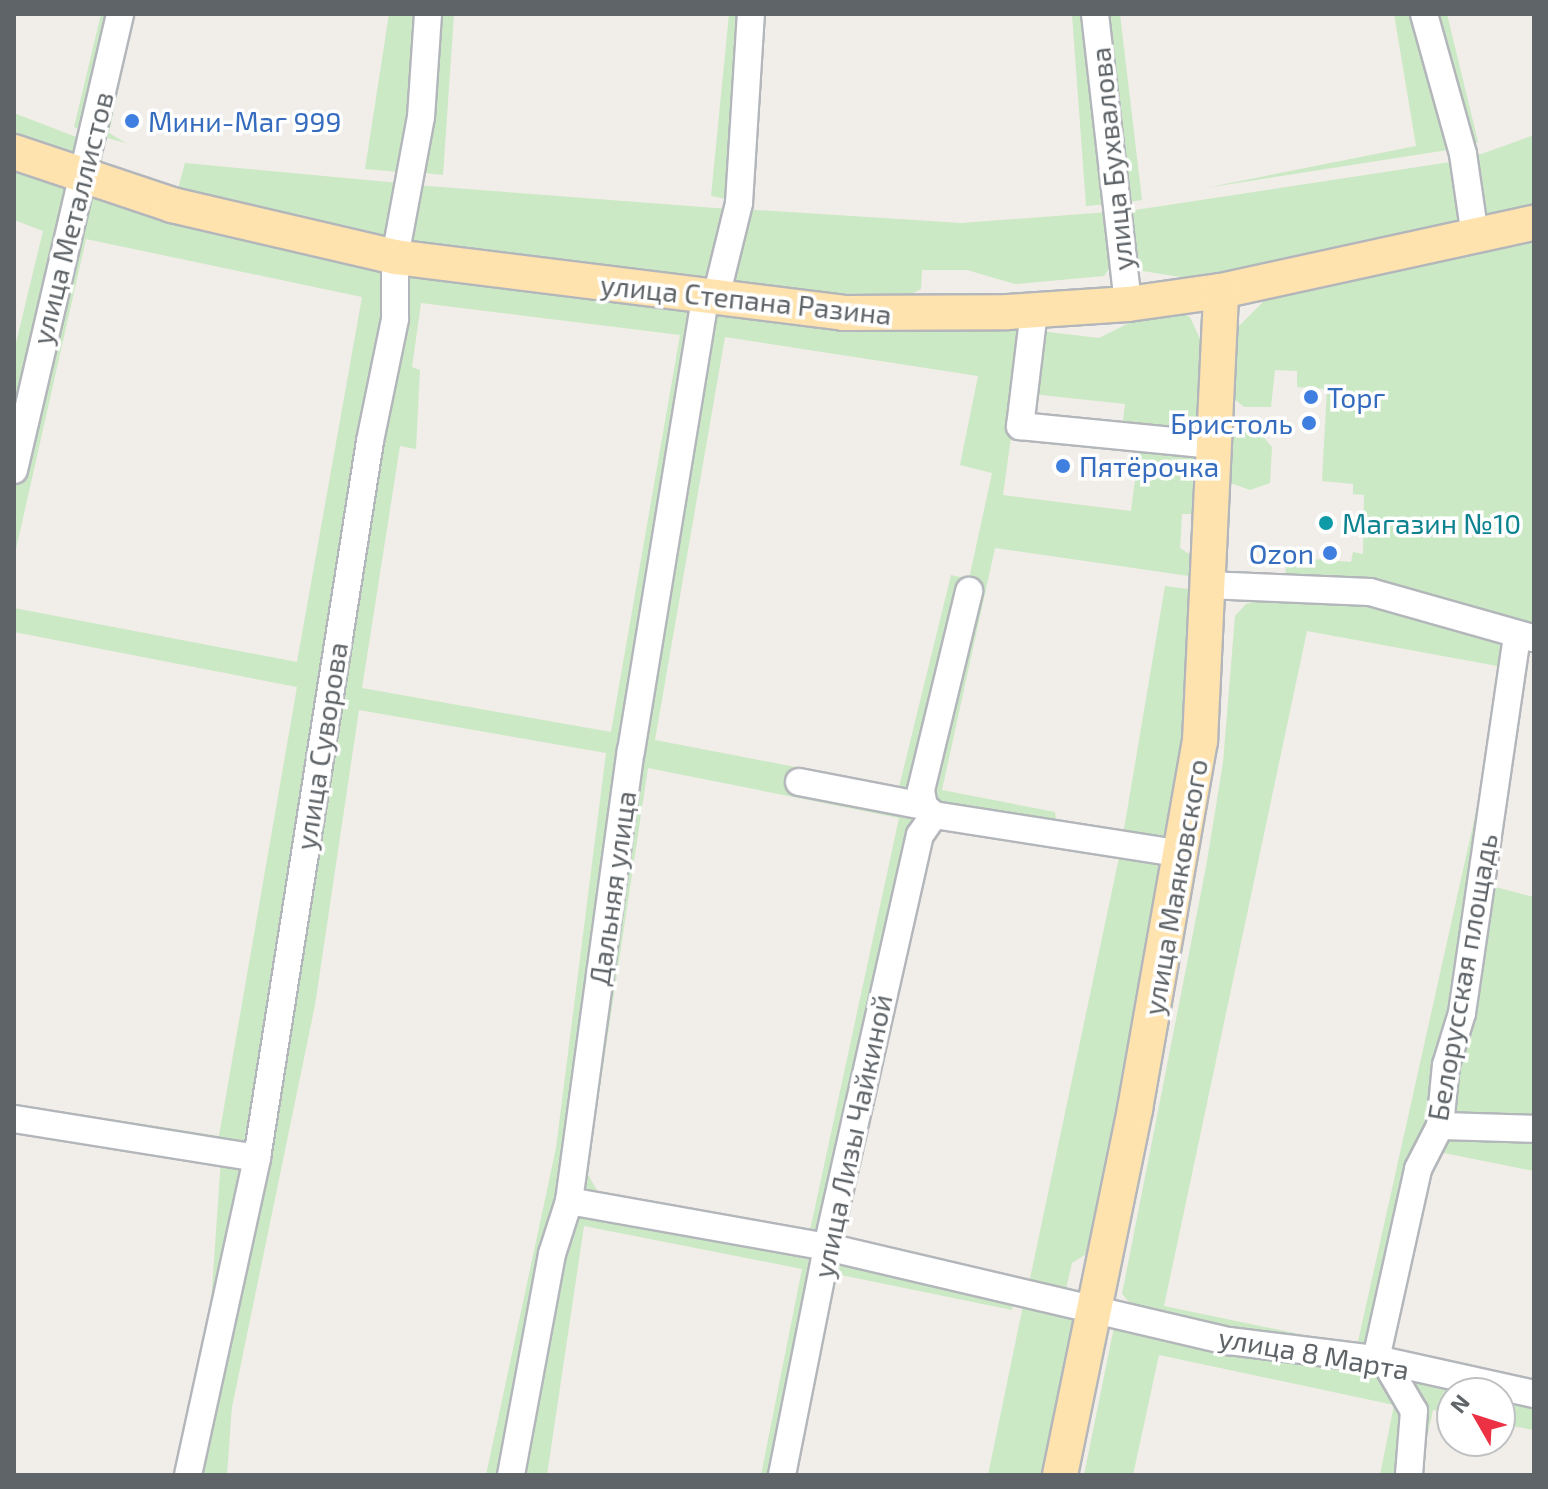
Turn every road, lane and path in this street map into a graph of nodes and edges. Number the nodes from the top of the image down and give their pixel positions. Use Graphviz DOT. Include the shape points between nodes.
graph roads {
  1 [pos="120,14"];
  2 [pos="428,14"];
  3 [pos="751,14"];
  4 [pos="1095,14"];
  5 [pos="1424,14"];
  6 [pos="14,152"];
  7 [pos="86,176"];
  8 [pos="1534,223"];
  9 [pos="1475,236"];
  10 [pos="395,257"];
  11 [pos="1221,291"];
  12 [pos="710,300"];
  13 [pos="1128,304"];
  14 [pos="1034,311"];
  15 [pos="1213,445"];
  16 [pos="14,470"];
  17 [pos="1207,585"];
  18 [pos="969,591"];
  19 [pos="1525,637"];
  20 [pos="799,782"];
  21 [pos="929,811"];
  22 [pos="1183,854"];
  23 [pos="14,1119"];
  24 [pos="1440,1126"];
  25 [pos="1534,1129"];
  26 [pos="257,1158"];
  27 [pos="569,1201"];
  28 [pos="827,1247"];
  29 [pos="1095,1309"];
  30 [pos="1381,1362"];
  31 [pos="1534,1394"];
  32 [pos="188,1475"];
  33 [pos="511,1475"];
  34 [pos="782,1475"];
  35 [pos="1060,1475"];
  36 [pos="1409,1475"];
  1 -- 7 [label="street, улица Металлистов"];
  2 -- 10 [label="street, улица Суворова" via="421,117"];
  3 -- 12 [label="street, Дальняя улица" via="739,203"];
  4 -- 13 [label="street, улица Бухвалова"];
  5 -- 9 [label="street" via="1463,154"];
  6 -- 7 [label="main road, улица Степана Разина"];
  7 -- 10 [label="main road, улица Степана Разина" via="269,231"];
  7 -- 16 [label="street, улица Металлистов" via="53,290"];
  8 -- 9 [label="main road, улица Степана Разина"];
  9 -- 11 [label="main road, улица Степана Разина"];
  10 -- 12 [label="main road, улица Степана Разина"];
  10 -- 26 [label="street, улица Суворова" via="395,319 370,441"];
  11 -- 13 [label="main road, улица Степана Разина"];
  11 -- 15 [label="main road, улица Маяковского"];
  12 -- 14 [label="main road, улица Степана Разина" via="884,315"];
  12 -- 27 [label="street, Дальняя улица" via="631,751"];
  13 -- 14 [label="main road, улица Степана Разина"];
  14 -- 15 [label="street" via="1020,426"];
  15 -- 17 [label="main road, улица Маяковского"];
  17 -- 19 [label="street, Белорусская площадь" via="1370,592"];
  17 -- 22 [label="main road, улица Маяковского" via="1200,741"];
  18 -- 21 [label="street, улица Лизы Чайкиной" via="921,790"];
  19 -- 24 [label="street, Белорусская площадь" via="1462,1013 1446,1065"];
  20 -- 21 [label="street"];
  21 -- 22 [label="street"];
  21 -- 28 [label="street, улица Лизы Чайкиной"];
  22 -- 29 [label="main road, улица Маяковского"];
  23 -- 26 [label="street"];
  24 -- 25 [label="street"];
  24 -- 30 [label="street, Белорусская площадь" via="1418,1169"];
  26 -- 32 [label="street, улица Суворова"];
  27 -- 28 [label="street, улица 8 Марта"];
  27 -- 33 [label="street, Дальняя улица" via="552,1254"];
  28 -- 29 [label="street, улица 8 Марта"];
  28 -- 34 [label="street, улица Лизы Чайкиной"];
  29 -- 30 [label="street, улица 8 Марта" via="1229,1341"];
  29 -- 35 [label="main road, улица Маяковского"];
  30 -- 31 [label="street, улица 8 Марта"];
  30 -- 36 [label="street" via="1414,1411"];
}
